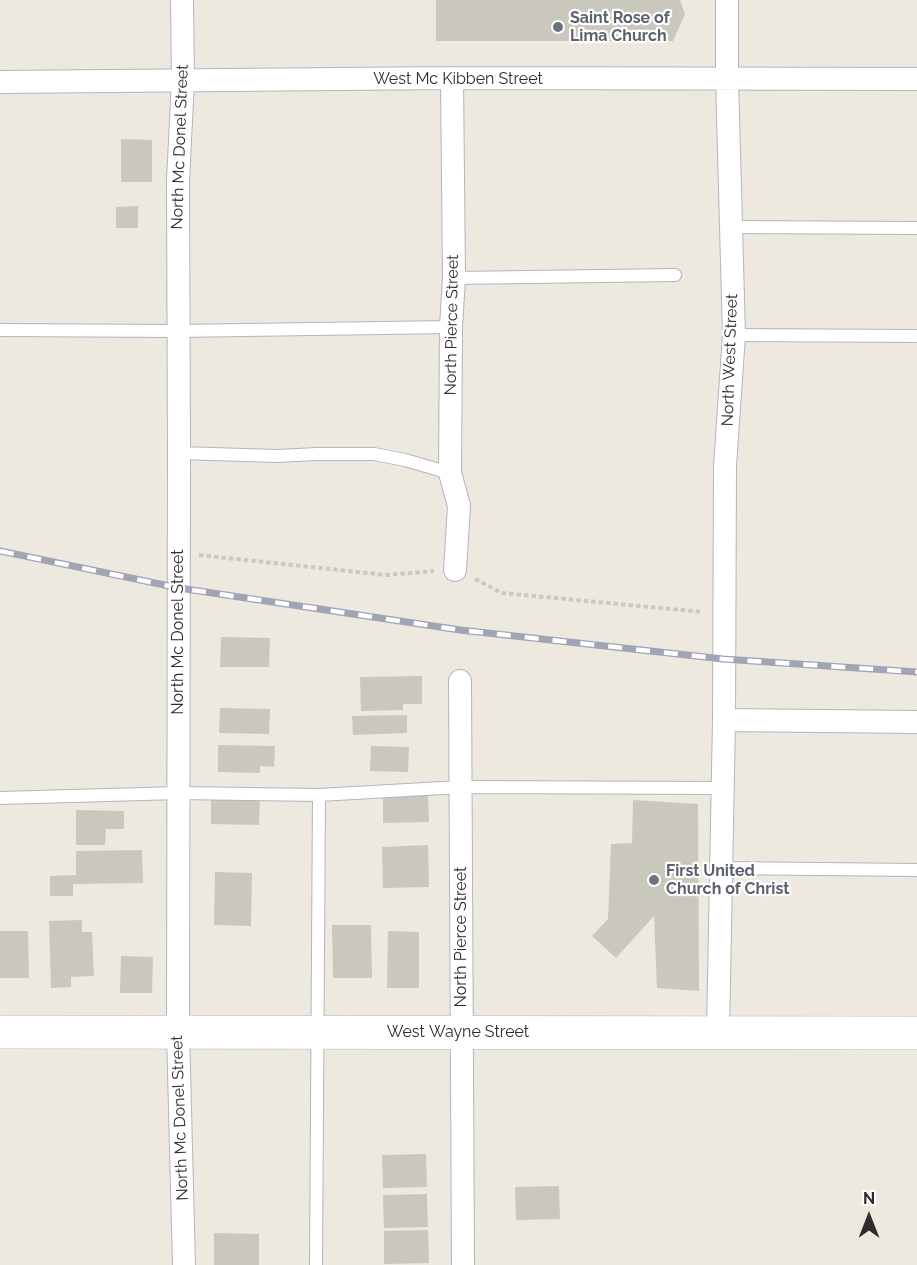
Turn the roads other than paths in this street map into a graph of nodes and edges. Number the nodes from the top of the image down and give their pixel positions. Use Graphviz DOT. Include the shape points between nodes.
graph roads {
  1 [pos="182,0"];
  2 [pos="727,0"];
  3 [pos="452,78"];
  4 [pos="727,79"];
  5 [pos="917,79"];
  6 [pos="183,80"];
  7 [pos="0,82"];
  8 [pos="731,227"];
  9 [pos="917,228"];
  10 [pos="675,275"];
  11 [pos="454,278"];
  12 [pos="451,327"];
  13 [pos="0,330"];
  14 [pos="177,331"];
  15 [pos="734,335"];
  16 [pos="917,336"];
  17 [pos="179,453"];
  18 [pos="450,473"];
  19 [pos="455,570"];
  20 [pos="460,681"];
  21 [pos="724,720"];
  22 [pos="917,722"];
  23 [pos="460,787"];
  24 [pos="723,788"];
  25 [pos="179,793"];
  26 [pos="319,795"];
  27 [pos="0,798"];
  28 [pos="721,868"];
  29 [pos="917,870"];
  30 [pos="0,1032"];
  31 [pos="178,1032"];
  32 [pos="317,1032"];
  33 [pos="462,1032"];
  34 [pos="718,1032"];
  35 [pos="917,1033"];
  36 [pos="184,1265"];
  37 [pos="316,1265"];
  38 [pos="463,1265"];
  1 -- 6 [label="street, North Mc Donel Street"];
  2 -- 4 [label="street, North West Street"];
  3 -- 4 [label="street, West Mc Kibben Street"];
  3 -- 6 [label="street, West Mc Kibben Street"];
  3 -- 11 [label="street, North Pierce Street"];
  4 -- 5 [label="street, West Mc Kibben Street"];
  4 -- 8 [label="street, North West Street"];
  6 -- 7 [label="street, West Mc Kibben Street"];
  6 -- 14 [label="street, North Mc Donel Street"];
  8 -- 9 [label="lane"];
  8 -- 15 [label="street, North West Street"];
  10 -- 11 [label="lane"];
  11 -- 12 [label="street, North Pierce Street"];
  12 -- 14 [label="lane"];
  12 -- 18 [label="street, North Pierce Street"];
  13 -- 14 [label="lane"];
  14 -- 17 [label="street, North Mc Donel Street"];
  15 -- 16 [label="lane"];
  15 -- 21 [label="street, North West Street" via="725,466"];
  17 -- 18 [label="lane" via="374,454"];
  17 -- 25 [label="street, North Mc Donel Street"];
  18 -- 19 [label="street, North Pierce Street" via="459,506"];
  20 -- 23 [label="street, North Pierce Street"];
  21 -- 22 [label="street"];
  21 -- 24 [label="street, North West Street"];
  23 -- 24 [label="lane"];
  23 -- 26 [label="lane"];
  23 -- 33 [label="street, North Pierce Street"];
  24 -- 28 [label="street, North West Street"];
  25 -- 26 [label="lane"];
  25 -- 27 [label="lane"];
  25 -- 31 [label="street, North Mc Donel Street"];
  26 -- 32 [label="lane"];
  28 -- 29 [label="lane"];
  28 -- 34 [label="street, North West Street"];
  30 -- 31 [label="street, West Wayne Street"];
  31 -- 32 [label="street, West Wayne Street"];
  31 -- 36 [label="street, North Mc Donel Street"];
  32 -- 33 [label="street, West Wayne Street"];
  32 -- 37 [label="lane"];
  33 -- 34 [label="street, West Wayne Street"];
  33 -- 38 [label="street, North Pierce Street"];
  34 -- 35 [label="street, West Wayne Street"];
}
